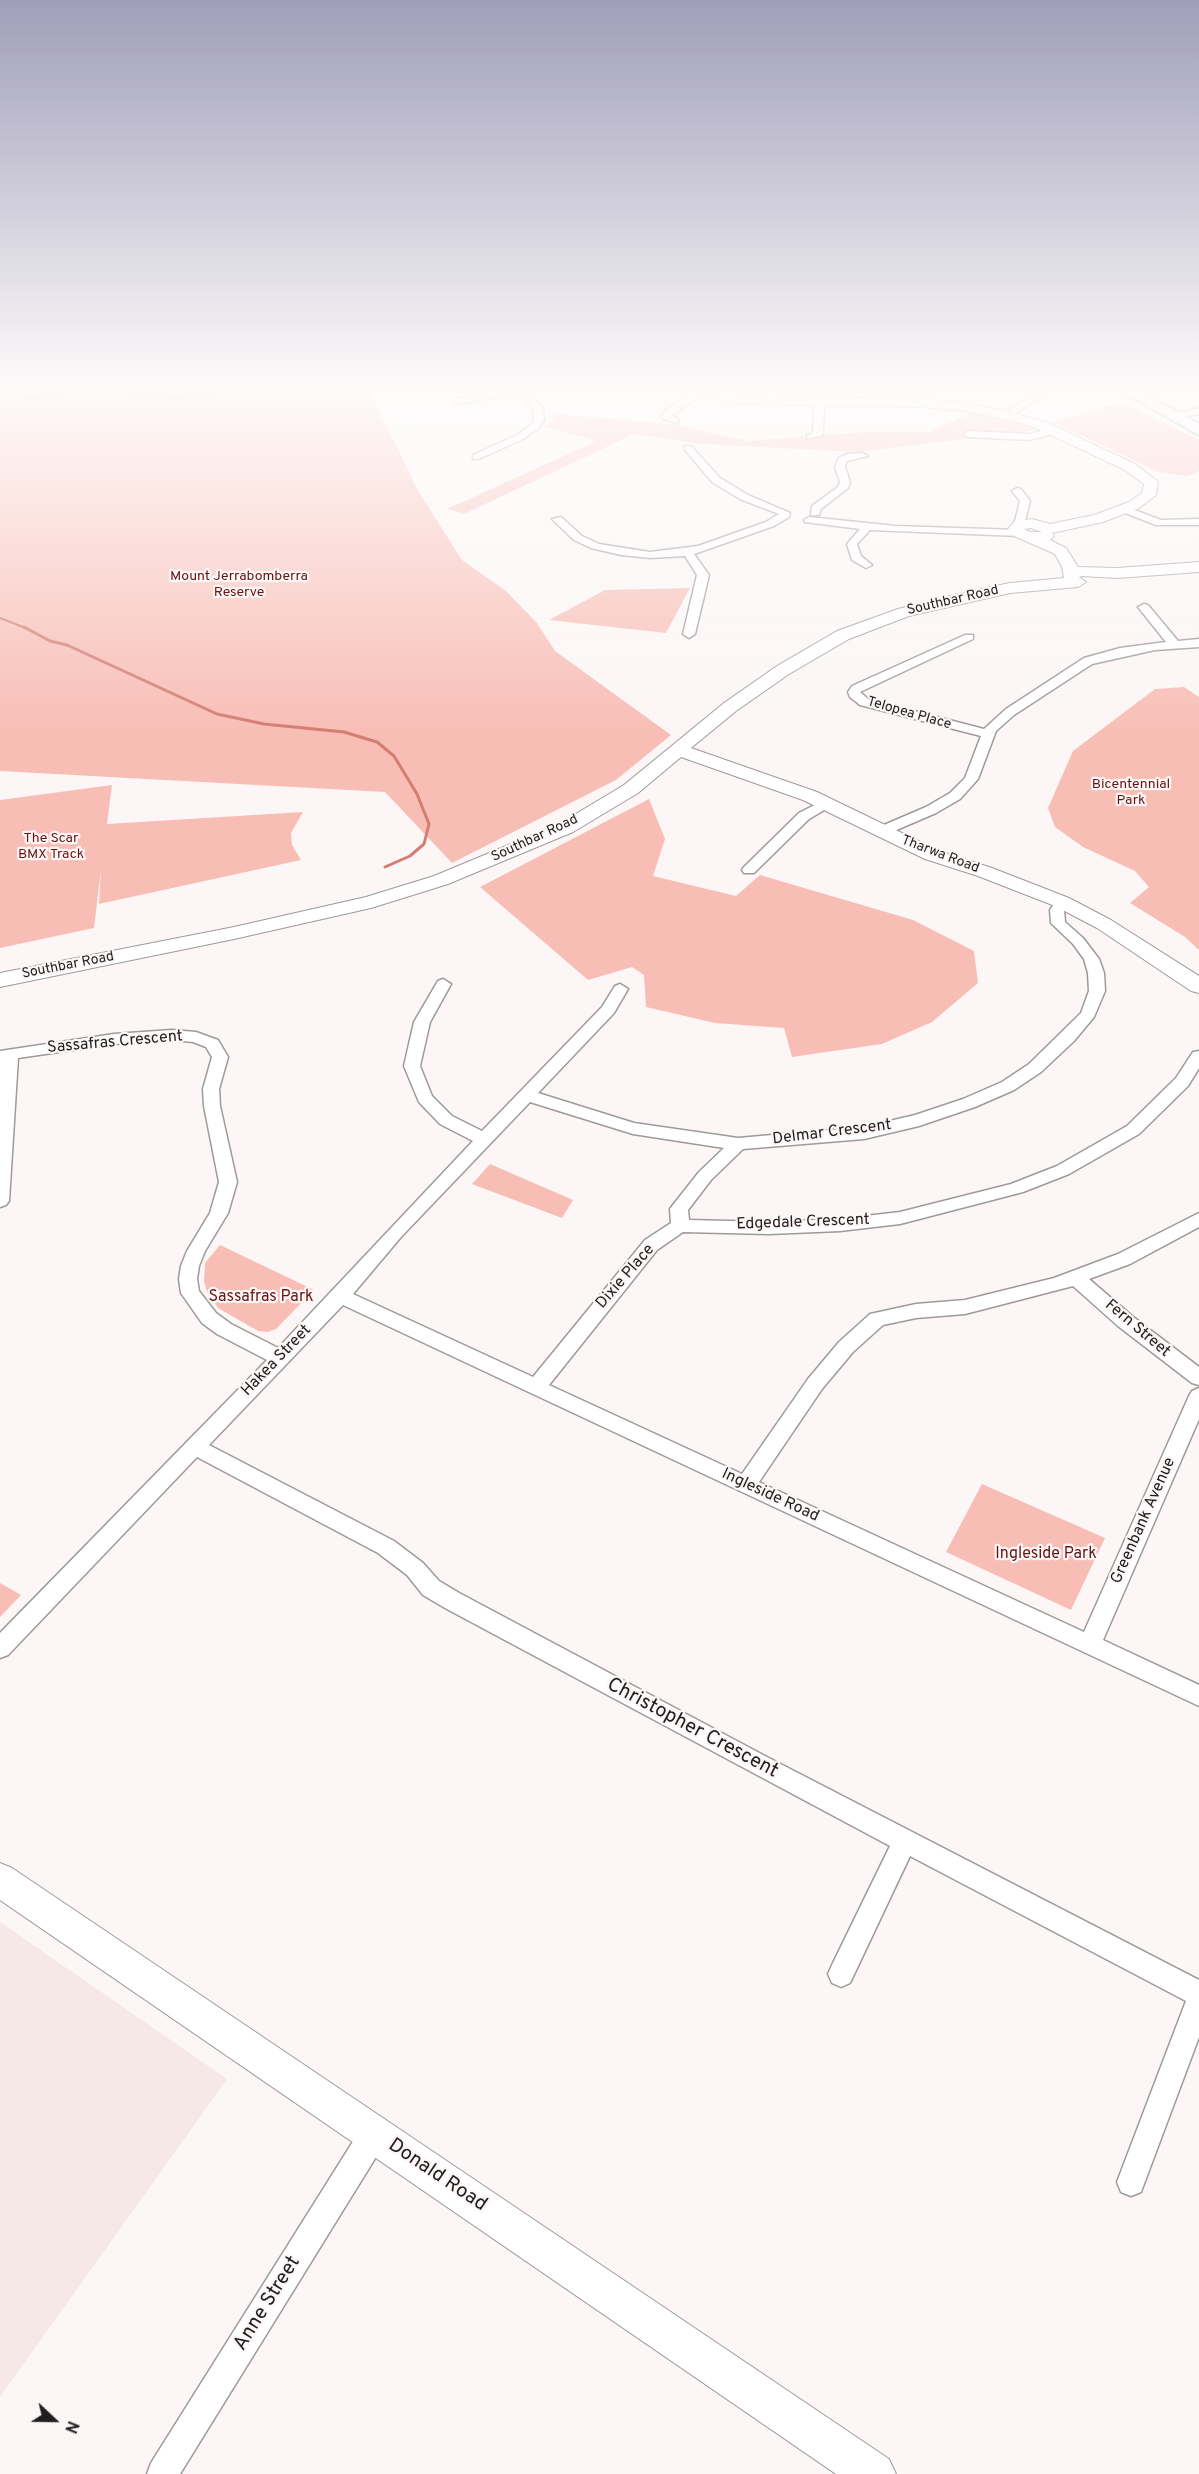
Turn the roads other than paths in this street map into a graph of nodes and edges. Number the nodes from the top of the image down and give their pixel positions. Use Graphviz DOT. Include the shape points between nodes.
graph roads {
  1 [pos="756,501"];
  2 [pos="824,501"];
  3 [pos="1025,501"];
  4 [pos="1142,501"];
  5 [pos="1124,510"];
  6 [pos="799,515"];
  7 [pos="557,519"];
  8 [pos="1199,522"];
  9 [pos="867,527"];
  10 [pos="1030,529"];
  11 [pos="687,552"];
  12 [pos="867,565"];
  13 [pos="1199,567"];
  14 [pos="1078,577"];
  15 [pos="1144,607"];
  16 [pos="689,634"];
  17 [pos="969,637"];
  18 [pos="1199,643"];
  19 [pos="1174,644"];
  20 [pos="987,734"];
  21 [pos="678,750"];
  22 [pos="826,803"];
  23 [pos="882,831"];
  24 [pos="749,870"];
  25 [pos="1062,902"];
  26 [pos="0,980"];
  27 [pos="444,984"];
  28 [pos="1196,986"];
  29 [pos="620,989"];
  30 [pos="5,1055"];
  31 [pos="1199,1056"];
  32 [pos="526,1095"];
  33 [pos="485,1140"];
  34 [pos="738,1144"];
  35 [pos="0,1201"];
  36 [pos="1199,1219"];
  37 [pos="680,1226"];
  38 [pos="1076,1278"];
  39 [pos="340,1296"];
  40 [pos="280,1358"];
  41 [pos="1199,1378"];
  42 [pos="535,1388"];
  43 [pos="1199,1396"];
  44 [pos="195,1447"];
  45 [pos="746,1485"];
  46 [pos="1089,1646"];
  47 [pos="0,1648"];
  48 [pos="1199,1696"];
  49 [pos="905,1841"];
  50 [pos="0,1880"];
  51 [pos="841,1974"];
  52 [pos="1199,1994"];
  53 [pos="1199,2002"];
  54 [pos="374,2134"];
  55 [pos="1131,2182"];
  56 [pos="162,2474"];
  57 [pos="874,2474"];
  1 -- 6 [label="street"];
  2 -- 6 [label="street"];
  3 -- 10 [label="street"];
  4 -- 5 [label="street"];
  5 -- 8 [label="street" via="1164,524"];
  5 -- 10 [label="street" via="1098,519"];
  6 -- 9 [label="street"];
  6 -- 11 [label="street"];
  7 -- 11 [label="street" via="578,538 609,550 650,555"];
  9 -- 10 [label="street" via="921,531"];
  9 -- 12 [label="street" via="852,544 856,558"];
  10 -- 14 [label="street" via="1061,551"];
  11 -- 16 [label="street" via="703,575"];
  13 -- 14 [label="street, Southbar Road"];
  14 -- 21 [label="street, Southbar Road" via="915,609 843,635 783,670"];
  15 -- 19 [label="street"];
  17 -- 20 [label="street, Telopea Place" via="854,692 870,704"];
  18 -- 19 [label="street"];
  19 -- 20 [label="street" via="1120,652 1088,662 1010,712"];
  20 -- 23 [label="street" via="970,779 955,796"];
  21 -- 22 [label="street, Tharwa Road"];
  21 -- 26 [label="street, Southbar Road" via="631,789 566,828 441,880 371,902"];
  22 -- 23 [label="street, Tharwa Road"];
  22 -- 24 [label="street" via="804,816"];
  23 -- 25 [label="street, Tharwa Road" via="932,855"];
  25 -- 28 [label="street, Tharwa Road" via="1104,924"];
  25 -- 34 [label="street, Delmar Crescent" via="1057,910 1058,923 1091,959 1097,991 1088,1014 1035,1068 1008,1086 919,1120 864,1133"];
  27 -- 33 [label="street" via="422,1022 412,1066 425,1098 446,1120"];
  29 -- 32 [label="street, Hakea Street" via="608,1010"];
  30 -- 35 [label="street"];
  30 -- 40 [label="street, Sassafras Crescent" via="172,1035 205,1040 218,1050 212,1106 228,1182 219,1213 190,1266 190,1293 209,1318 224,1329"];
  31 -- 37 [label="street, Edgedale Crescent" via="1182,1082 1133,1130 1063,1170 1017,1188 900,1218 840,1225"];
  32 -- 33 [label="street, Hakea Street"];
  32 -- 34 [label="street, Delmar Crescent" via="633,1128"];
  33 -- 39 [label="street, Hakea Street"];
  34 -- 37 [label="street" via="679,1209"];
  36 -- 38 [label="street" via="1124,1259"];
  37 -- 42 [label="street, Dixie Place" via="651,1245"];
  38 -- 41 [label="street, Fern Street"];
  38 -- 45 [label="street" via="965,1307 877,1318 815,1384"];
  39 -- 40 [label="street, Hakea Street"];
  39 -- 42 [label="street, Ingleside Road"];
  40 -- 44 [label="street, Hakea Street"];
  42 -- 45 [label="street, Ingleside Road"];
  43 -- 46 [label="street, Greenbank Avenue"];
  44 -- 47 [label="street, Hakea Street"];
  44 -- 49 [label="street, Christopher Crescent" via="386,1547 415,1569 431,1588 453,1601"];
  45 -- 46 [label="street, Ingleside Road"];
  46 -- 48 [label="street, Ingleside Road"];
  49 -- 51 [label="street"];
  49 -- 52 [label="street, Christopher Crescent"];
  50 -- 54 [label="street, Donald Road"];
  53 -- 55 [label="street"];
  54 -- 56 [label="street, Anne Street"];
  54 -- 57 [label="street, Donald Road"];
}
